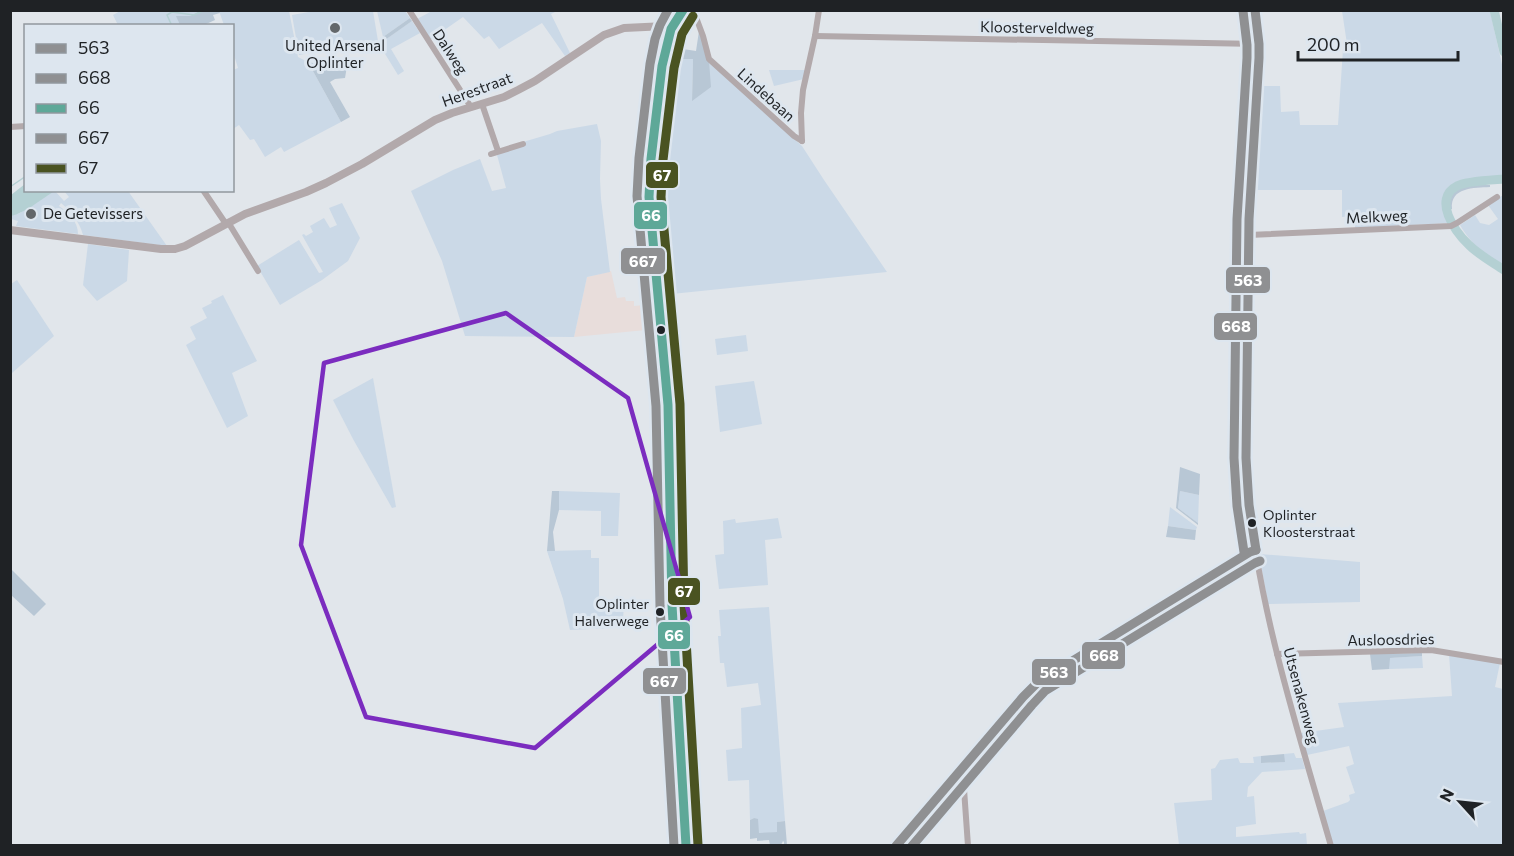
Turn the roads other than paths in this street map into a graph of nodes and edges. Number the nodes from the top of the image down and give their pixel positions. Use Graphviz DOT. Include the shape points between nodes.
graph roads {
  1 [pos="409,10"];
  2 [pos="683,10"];
  3 [pos="691,10"];
  4 [pos="819,10"];
  5 [pos="1255,10"];
  6 [pos="671,29"];
  7 [pos="815,36"];
  8 [pos="1259,44"];
  9 [pos="482,104"];
  10 [pos="471,106"];
  11 [pos="523,144"];
  12 [pos="204,192"];
  13 [pos="1497,197"];
  14 [pos="227,223"];
  15 [pos="10,230"];
  16 [pos="1249,235"];
  17 [pos="258,271"];
  18 [pos="1256,550"];
  19 [pos="1277,654"];
  20 [pos="1503,662"];
  21 [pos="960,771"];
  22 [pos="686,846"];
  23 [pos="896,846"];
  24 [pos="968,846"];
  25 [pos="1331,846"];
  1 -- 10 [label="street, Dalweg"];
  2 -- 6 [label="street"];
  3 -- 7 [label="street, Lindebaan" via="709,59 802,141 802,96"];
  4 -- 7 [label="street, Lindebaan"];
  5 -- 8 [label="street, Utsenakenweg"];
  6 -- 9 [label="street, Herestraat" via="666,26 614,31 592,41 535,81"];
  6 -- 22 [label="street" via="662,66 649,197 668,405 672,605"];
  7 -- 8 [label="street, Kloosterveldweg"];
  8 -- 16 [label="street, Utsenakenweg"];
  9 -- 10 [label="street, Herestraat"];
  9 -- 11 [label="street" via="494,152"];
  10 -- 14 [label="street, Herestraat" via="435,120 326,183"];
  12 -- 14 [label="street"];
  13 -- 16 [label="street, Melkweg" via="1454,224"];
  14 -- 15 [label="street, Herestraat" via="185,246 168,249"];
  14 -- 17 [label="street"];
  16 -- 18 [label="street, Utsenakenweg" via="1246,458"];
  18 -- 19 [label="street, Utsenakenweg"];
  18 -- 21 [label="street" via="1038,682"];
  19 -- 20 [label="street, Ausloosdries" via="1431,650"];
  19 -- 25 [label="street, Utsenakenweg"];
  21 -- 23 [label="street"];
  21 -- 24 [label="street"];
}
